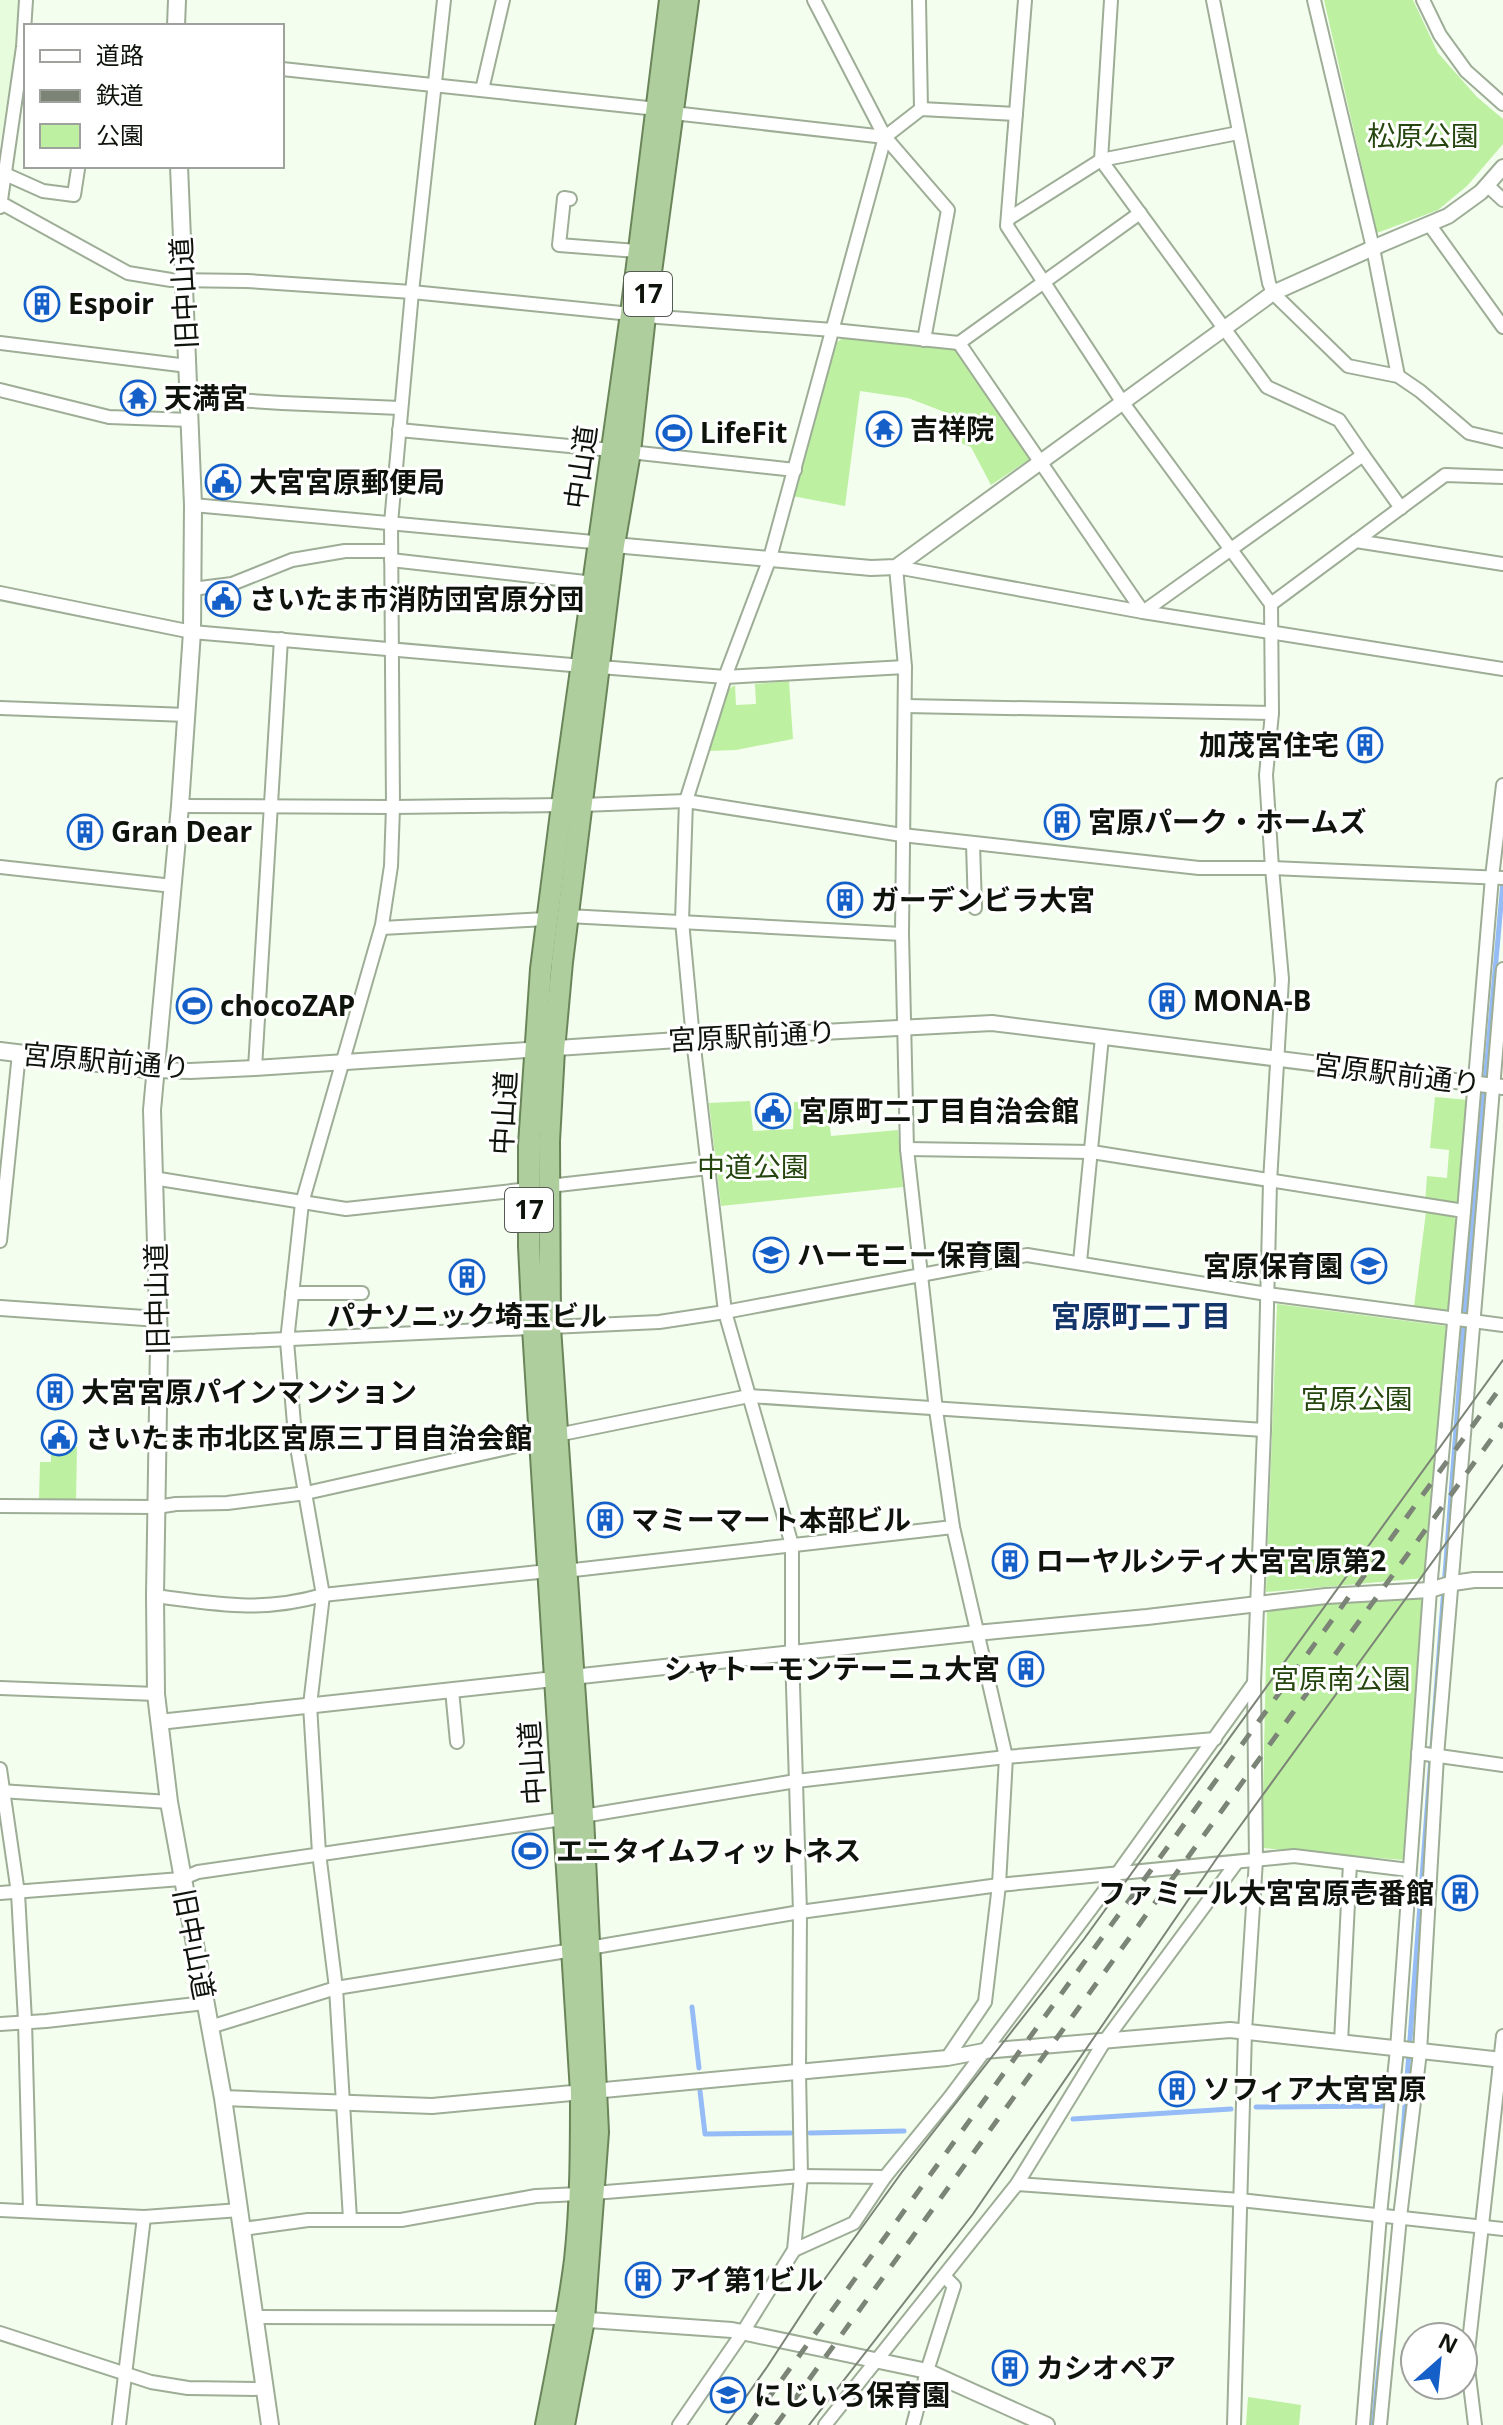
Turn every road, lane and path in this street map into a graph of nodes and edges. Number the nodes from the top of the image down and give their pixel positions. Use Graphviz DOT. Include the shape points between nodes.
graph roads {
  1 [pos="26,0"];
  2 [pos="177,0"];
  3 [pos="444,0"];
  4 [pos="503,0"];
  5 [pos="670,0"];
  6 [pos="688,0"];
  7 [pos="814,0"];
  8 [pos="919,0"];
  9 [pos="1025,0"];
  10 [pos="1111,0"];
  11 [pos="1213,0"];
  12 [pos="1314,0"];
  13 [pos="1423,0"];
  14 [pos="25,24"];
  15 [pos="176,24"];
  16 [pos="24,47"];
  17 [pos="284,69"];
  18 [pos="436,84"];
  19 [pos="482,90"];
  20 [pos="1503,104"];
  21 [pos="921,109"];
  22 [pos="665,111"];
  23 [pos="1016,114"];
  24 [pos="1238,133"];
  25 [pos="885,137"];
  26 [pos="1101,160"];
  27 [pos="1503,167"];
  28 [pos="179,168"];
  29 [pos="78,169"];
  30 [pos="5,174"];
  31 [pos="1487,185"];
  32 [pos="570,199"];
  33 [pos="1503,200"];
  34 [pos="1,207"];
  35 [pos="1140,213"];
  36 [pos="1008,219"];
  37 [pos="1429,224"];
  38 [pos="1373,248"];
  39 [pos="637,251"];
  40 [pos="183,281"];
  41 [pos="1044,282"];
  42 [pos="412,292"];
  43 [pos="1273,293"];
  44 [pos="638,315"];
  45 [pos="1503,327"];
  46 [pos="833,330"];
  47 [pos="1224,330"];
  48 [pos="924,340"];
  49 [pos="0,343"];
  50 [pos="959,343"];
  51 [pos="188,366"];
  52 [pos="1398,376"];
  53 [pos="0,390"];
  54 [pos="189,397"];
  55 [pos="1123,403"];
  56 [pos="400,408"];
  57 [pos="190,420"];
  58 [pos="399,430"];
  59 [pos="1503,441"];
  60 [pos="621,451"];
  61 [pos="1363,455"];
  62 [pos="1042,462"];
  63 [pos="795,470"];
  64 [pos="1503,477"];
  65 [pos="193,505"];
  66 [pos="1401,508"];
  67 [pos="391,523"];
  68 [pos="1356,541"];
  69 [pos="607,544"];
  70 [pos="1231,550"];
  71 [pos="391,556"];
  72 [pos="770,558"];
  73 [pos="1503,564"];
  74 [pos="896,567"];
  75 [pos="594,583"];
  76 [pos="192,589"];
  77 [pos="0,593"];
  78 [pos="1271,604"];
  79 [pos="1143,612"];
  80 [pos="192,632"];
  81 [pos="1270,632"];
  82 [pos="281,639"];
  83 [pos="390,648"];
  84 [pos="591,667"];
  85 [pos="905,667"];
  86 [pos="1503,669"];
  87 [pos="725,677"];
  88 [pos="905,706"];
  89 [pos="0,708"];
  90 [pos="1272,713"];
  91 [pos="187,715"];
  92 [pos="1503,785"];
  93 [pos="686,801"];
  94 [pos="572,805"];
  95 [pos="180,806"];
  96 [pos="271,807"];
  97 [pos="393,807"];
  98 [pos="902,835"];
  99 [pos="973,844"];
  100 [pos="0,867"];
  101 [pos="1272,868"];
  102 [pos="1496,877"];
  103 [pos="173,886"];
  104 [pos="975,908"];
  105 [pos="568,916"];
  106 [pos="546,919"];
  107 [pos="682,921"];
  108 [pos="382,928"];
  109 [pos="902,934"];
  110 [pos="1503,969"];
  111 [pos="903,1028"];
  112 [pos="1102,1037"];
  113 [pos="693,1039"];
  114 [pos="544,1050"];
  115 [pos="0,1051"];
  116 [pos="19,1053"];
  117 [pos="1279,1059"];
  118 [pos="343,1063"];
  119 [pos="255,1068"];
  120 [pos="155,1070"];
  121 [pos="1474,1083"];
  122 [pos="1498,1086"];
  123 [pos="907,1149"];
  124 [pos="1092,1152"];
  125 [pos="708,1168"];
  126 [pos="153,1178"];
  127 [pos="1270,1182"];
  128 [pos="539,1188"];
  129 [pos="302,1203"];
  130 [pos="1464,1211"];
  131 [pos="0,1241"];
  132 [pos="1080,1262"];
  133 [pos="920,1275"];
  134 [pos="292,1293"];
  135 [pos="362,1293"];
  136 [pos="1267,1294"];
  137 [pos="0,1308"];
  138 [pos="725,1312"];
  139 [pos="159,1319"];
  140 [pos="1456,1319"];
  141 [pos="1472,1321"];
  142 [pos="1503,1325"];
  143 [pos="541,1328"];
  144 [pos="287,1341"];
  145 [pos="159,1345"];
  146 [pos="749,1396"];
  147 [pos="936,1410"];
  148 [pos="1264,1430"];
  149 [pos="548,1438"];
  150 [pos="306,1493"];
  151 [pos="0,1506"];
  152 [pos="157,1507"];
  153 [pos="953,1527"];
  154 [pos="792,1545"];
  155 [pos="557,1571"];
  156 [pos="1503,1580"];
  157 [pos="1452,1583"];
  158 [pos="1432,1589"];
  159 [pos="323,1595"];
  160 [pos="155,1596"];
  161 [pos="1257,1604"];
  162 [pos="976,1633"];
  163 [pos="792,1653"];
  164 [pos="564,1678"];
  165 [pos="1254,1683"];
  166 [pos="0,1688"];
  167 [pos="452,1690"];
  168 [pos="156,1694"];
  169 [pos="310,1705"];
  170 [pos="159,1722"];
  171 [pos="1215,1739"];
  172 [pos="457,1742"];
  173 [pos="1420,1754"];
  174 [pos="1437,1756"];
  175 [pos="1006,1757"];
  176 [pos="1503,1765"];
  177 [pos="0,1769"];
  178 [pos="796,1781"];
  179 [pos="1,1791"];
  180 [pos="169,1802"];
  181 [pos="573,1816"];
  182 [pos="319,1853"];
  183 [pos="1256,1860"];
  184 [pos="1237,1862"];
  185 [pos="1350,1863"];
  186 [pos="1409,1870"];
  187 [pos="1117,1874"];
  188 [pos="181,1879"];
  189 [pos="999,1885"];
  190 [pos="0,1893"];
  191 [pos="18,1893"];
  192 [pos="800,1912"];
  193 [pos="581,1949"];
  194 [pos="336,1988"];
  195 [pos="205,2003"];
  196 [pos="25,2021"];
  197 [pos="0,2024"];
  198 [pos="210,2027"];
  199 [pos="1245,2031"];
  200 [pos="1503,2036"];
  201 [pos="1104,2042"];
  202 [pos="1341,2042"];
  203 [pos="1400,2049"];
  204 [pos="984,2051"];
  205 [pos="1420,2052"];
  206 [pos="947,2058"];
  207 [pos="1502,2060"];
  208 [pos="799,2072"];
  209 [pos="588,2091"];
  210 [pos="223,2098"];
  211 [pos="344,2102"];
  212 [pos="801,2176"];
  213 [pos="885,2177"];
  214 [pos="1017,2184"];
  215 [pos="587,2194"];
  216 [pos="1240,2200"];
  217 [pos="0,2210"];
  218 [pos="30,2210"];
  219 [pos="240,2210"];
  220 [pos="1391,2216"];
  221 [pos="144,2217"];
  222 [pos="350,2219"];
  223 [pos="1481,2227"];
  224 [pos="243,2229"];
  225 [pos="1503,2229"];
  226 [pos="794,2250"];
  227 [pos="945,2277"];
  228 [pos="256,2317"];
  229 [pos="575,2319"];
  230 [pos="743,2332"];
  231 [pos="0,2333"];
  232 [pos="878,2360"];
  233 [pos="927,2371"];
  234 [pos="123,2374"];
  235 [pos="265,2389"];
  236 [pos="119,2425"];
  237 [pos="270,2425"];
  238 [pos="546,2425"];
  239 [pos="564,2425"];
  240 [pos="679,2425"];
  241 [pos="825,2425"];
  242 [pos="913,2425"];
  243 [pos="1047,2425"];
  244 [pos="1234,2425"];
  245 [pos="1363,2425"];
  246 [pos="1380,2425"];
  247 [pos="1475,2425"];
  1 -- 14 [label="street"];
  2 -- 15 [label="main road"];
  3 -- 18 [label="street"];
  4 -- 19 [label="street"];
  5 -- 22 [label="highway, 中山道 / 17"];
  6 -- 22 [label="highway, 中山道 / 17"];
  7 -- 25 [label="street"];
  8 -- 21 [label="street"];
  9 -- 23 [label="street"];
  10 -- 26 [label="street"];
  11 -- 24 [label="street"];
  12 -- 38 [label="street"];
  13 -- 20 [label="street" via="1466,71"];
  16 -- 30 [label="street"];
  17 -- 18 [label="street"];
  18 -- 19 [label="street"];
  18 -- 42 [label="street"];
  19 -- 22 [label="street"];
  21 -- 23 [label="street"];
  21 -- 25 [label="street"];
  22 -- 25 [label="street"];
  22 -- 39 [label="highway, 中山道 / 17"];
  22 -- 44 [label="highway, 中山道 / 17"];
  23 -- 36 [label="street"];
  24 -- 26 [label="street"];
  24 -- 43 [label="street"];
  25 -- 46 [label="street"];
  25 -- 48 [label="street" via="948,210"];
  26 -- 35 [label="street"];
  26 -- 36 [label="street"];
  27 -- 31 [label="street"];
  28 -- 40 [label="main road, 旧中山道"];
  29 -- 30 [label="street" via="74,195 43,191"];
  30 -- 34 [label="street"];
  31 -- 33 [label="street"];
  31 -- 37 [label="street"];
  32 -- 39 [label="street" via="564,198 559,245"];
  34 -- 40 [label="street" via="128,273"];
  35 -- 41 [label="street"];
  35 -- 47 [label="street"];
  36 -- 41 [label="street" via="1007,226"];
  37 -- 38 [label="street"];
  37 -- 45 [label="street"];
  38 -- 43 [label="street"];
  38 -- 52 [label="street"];
  39 -- 44 [label="highway, 中山道 / 17"];
  40 -- 42 [label="street"];
  40 -- 51 [label="main road, 旧中山道"];
  41 -- 50 [label="street"];
  41 -- 55 [label="street"];
  42 -- 44 [label="street"];
  42 -- 56 [label="street"];
  43 -- 47 [label="street"];
  43 -- 52 [label="street" via="1348,366"];
  44 -- 46 [label="street"];
  44 -- 60 [label="highway, 中山道 / 17"];
  46 -- 48 [label="street"];
  46 -- 63 [label="street"];
  47 -- 55 [label="street"];
  47 -- 61 [label="street" via="1267,387 1339,420"];
  48 -- 50 [label="street"];
  49 -- 51 [label="street"];
  50 -- 62 [label="street"];
  51 -- 54 [label="main road, 旧中山道"];
  52 -- 59 [label="street" via="1469,433"];
  53 -- 57 [label="street" via="109,417"];
  54 -- 56 [label="street"];
  54 -- 57 [label="main road, 旧中山道"];
  55 -- 62 [label="street"];
  55 -- 70 [label="street"];
  56 -- 58 [label="street"];
  57 -- 65 [label="main road, 旧中山道"];
  58 -- 60 [label="street"];
  58 -- 67 [label="street"];
  60 -- 63 [label="street"];
  60 -- 69 [label="highway, 中山道 / 17"];
  61 -- 66 [label="street"];
  61 -- 70 [label="street"];
  62 -- 74 [label="street"];
  62 -- 79 [label="street"];
  63 -- 72 [label="street"];
  64 -- 66 [label="street" via="1445,475"];
  65 -- 67 [label="street"];
  65 -- 76 [label="main road, 旧中山道"];
  66 -- 68 [label="street"];
  67 -- 69 [label="street"];
  67 -- 71 [label="street"];
  68 -- 73 [label="street"];
  68 -- 78 [label="street"];
  69 -- 72 [label="street"];
  69 -- 75 [label="highway, 中山道 / 17"];
  69 -- 84 [label="highway, 中山道 / 17"];
  70 -- 78 [label="street"];
  70 -- 79 [label="street"];
  71 -- 75 [label="street"];
  71 -- 76 [label="street" via="345,551 292,560 232,584"];
  71 -- 83 [label="street"];
  72 -- 74 [label="street"];
  72 -- 87 [label="street"];
  74 -- 79 [label="street"];
  74 -- 85 [label="street"];
  75 -- 84 [label="highway, 中山道 / 17"];
  76 -- 80 [label="main road, 旧中山道"];
  77 -- 80 [label="street"];
  78 -- 81 [label="street"];
  79 -- 81 [label="street"];
  80 -- 82 [label="street"];
  80 -- 91 [label="main road, 旧中山道"];
  81 -- 86 [label="street"];
  81 -- 90 [label="street"];
  82 -- 83 [label="street"];
  82 -- 96 [label="street"];
  83 -- 84 [label="street"];
  83 -- 97 [label="street"];
  84 -- 87 [label="street"];
  84 -- 94 [label="highway, 中山道 / 17"];
  85 -- 87 [label="street"];
  85 -- 88 [label="street"];
  87 -- 93 [label="street"];
  88 -- 90 [label="street"];
  88 -- 98 [label="street"];
  89 -- 91 [label="street"];
  90 -- 101 [label="street" via="1266,775"];
  91 -- 95 [label="main road, 旧中山道"];
  92 -- 102 [label="street"];
  93 -- 94 [label="street"];
  93 -- 98 [label="street"];
  93 -- 107 [label="street"];
  94 -- 97 [label="street"];
  94 -- 105 [label="highway, 中山道 / 17"];
  94 -- 106 [label="highway, 中山道 / 17"];
  95 -- 96 [label="street"];
  95 -- 103 [label="main road, 旧中山道"];
  96 -- 97 [label="street"];
  96 -- 119 [label="street"];
  97 -- 108 [label="street"];
  98 -- 99 [label="street"];
  98 -- 109 [label="street"];
  99 -- 101 [label="street" via="1199,868"];
  99 -- 104 [label="street"];
  100 -- 103 [label="street"];
  101 -- 102 [label="street"];
  101 -- 117 [label="street" via="1282,979"];
  102 -- 121 [label="street"];
  103 -- 120 [label="main road, 旧中山道"];
  105 -- 107 [label="street"];
  105 -- 114 [label="highway, 中山道 / 17"];
  106 -- 108 [label="street"];
  106 -- 114 [label="highway, 中山道 / 17"];
  107 -- 109 [label="street"];
  107 -- 113 [label="street"];
  108 -- 118 [label="street"];
  109 -- 111 [label="street"];
  110 -- 122 [label="street"];
  111 -- 112 [label="street, 宮原駅前通り" via="992,1023"];
  111 -- 113 [label="street, 宮原駅前通り"];
  111 -- 123 [label="street"];
  112 -- 117 [label="street, 宮原駅前通り"];
  112 -- 124 [label="street"];
  113 -- 114 [label="street, 宮原駅前通り"];
  113 -- 125 [label="street"];
  114 -- 118 [label="street, 宮原駅前通り"];
  114 -- 128 [label="highway, 中山道 / 17" via="529,1145"];
  115 -- 116 [label="main road, 宮原駅前通り"];
  116 -- 120 [label="main road, 宮原駅前通り"];
  116 -- 131 [label="street"];
  117 -- 121 [label="street, 宮原駅前通り"];
  117 -- 127 [label="street"];
  118 -- 119 [label="street, 宮原駅前通り"];
  118 -- 129 [label="street"];
  119 -- 120 [label="street, 宮原駅前通り"];
  120 -- 126 [label="main road, 旧中山道"];
  121 -- 122 [label="street, 宮原駅前通り"];
  121 -- 130 [label="street"];
  122 -- 141 [label="street"];
  123 -- 124 [label="street"];
  123 -- 133 [label="street"];
  124 -- 127 [label="street"];
  124 -- 132 [label="street"];
  125 -- 128 [label="street"];
  125 -- 138 [label="street"];
  126 -- 129 [label="street"];
  126 -- 139 [label="main road, 旧中山道"];
  127 -- 130 [label="street"];
  127 -- 136 [label="street"];
  128 -- 129 [label="street" via="346,1209"];
  128 -- 143 [label="highway, 中山道 / 17" via="529,1246"];
  129 -- 134 [label="street"];
  130 -- 140 [label="street"];
  132 -- 133 [label="street" via="1027,1255"];
  132 -- 136 [label="street"];
  133 -- 138 [label="street"];
  133 -- 147 [label="street"];
  134 -- 135 [label="street"];
  134 -- 144 [label="street"];
  136 -- 140 [label="street"];
  136 -- 148 [label="street"];
  137 -- 139 [label="street"];
  138 -- 143 [label="street" via="659,1322"];
  138 -- 146 [label="street"];
  139 -- 145 [label="main road, 旧中山道"];
  140 -- 141 [label="street"];
  140 -- 158 [label="street"];
  141 -- 142 [label="street"];
  141 -- 157 [label="street"];
  143 -- 144 [label="street"];
  143 -- 149 [label="highway, 中山道 / 17"];
  144 -- 145 [label="street"];
  144 -- 150 [label="street"];
  145 -- 152 [label="main road, 旧中山道"];
  146 -- 147 [label="street"];
  146 -- 149 [label="street"];
  146 -- 154 [label="street"];
  147 -- 148 [label="street"];
  147 -- 153 [label="street"];
  148 -- 161 [label="street"];
  149 -- 150 [label="street"];
  149 -- 155 [label="highway, 中山道 / 17"];
  150 -- 152 [label="street"];
  150 -- 159 [label="street"];
  151 -- 152 [label="street"];
  152 -- 160 [label="main road, 旧中山道"];
  153 -- 154 [label="street"];
  153 -- 162 [label="street"];
  154 -- 155 [label="street"];
  154 -- 163 [label="street"];
  155 -- 159 [label="street"];
  155 -- 164 [label="highway, 中山道 / 17"];
  156 -- 157 [label="street"];
  157 -- 158 [label="street"];
  157 -- 174 [label="street"];
  158 -- 161 [label="street"];
  158 -- 173 [label="street"];
  159 -- 160 [label="street" via="243,1607"];
  159 -- 169 [label="street"];
  160 -- 168 [label="main road, 旧中山道"];
  161 -- 162 [label="street"];
  161 -- 165 [label="street"];
  162 -- 163 [label="street"];
  162 -- 175 [label="street"];
  163 -- 164 [label="street"];
  163 -- 178 [label="street"];
  164 -- 167 [label="street"];
  164 -- 181 [label="highway, 中山道 / 17"];
  165 -- 171 [label="street"];
  165 -- 183 [label="street"];
  166 -- 168 [label="street"];
  167 -- 169 [label="street"];
  167 -- 172 [label="street"];
  168 -- 170 [label="main road, 旧中山道"];
  169 -- 170 [label="street"];
  169 -- 182 [label="street"];
  170 -- 180 [label="main road, 旧中山道"];
  171 -- 175 [label="street"];
  171 -- 187 [label="street"];
  173 -- 174 [label="street"];
  173 -- 186 [label="street"];
  174 -- 176 [label="street"];
  174 -- 205 [label="street"];
  175 -- 178 [label="street"];
  175 -- 189 [label="street"];
  177 -- 179 [label="street"];
  178 -- 181 [label="street"];
  178 -- 192 [label="street"];
  179 -- 180 [label="street"];
  179 -- 191 [label="street"];
  180 -- 188 [label="main road, 旧中山道"];
  181 -- 182 [label="street"];
  181 -- 193 [label="highway, 中山道 / 17"];
  182 -- 188 [label="street"];
  182 -- 194 [label="street"];
  183 -- 184 [label="street"];
  183 -- 185 [label="street" via="1294,1856"];
  183 -- 199 [label="street"];
  184 -- 187 [label="street"];
  184 -- 201 [label="street"];
  185 -- 186 [label="street"];
  185 -- 202 [label="street"];
  186 -- 203 [label="street"];
  187 -- 189 [label="street"];
  187 -- 204 [label="street"];
  188 -- 191 [label="street"];
  188 -- 195 [label="main road, 旧中山道"];
  189 -- 192 [label="street"];
  189 -- 206 [label="street" via="985,2002"];
  190 -- 191 [label="street"];
  191 -- 196 [label="street"];
  192 -- 193 [label="street"];
  192 -- 208 [label="street"];
  193 -- 194 [label="street"];
  193 -- 209 [label="highway, 中山道 / 17"];
  194 -- 198 [label="street"];
  194 -- 211 [label="street"];
  195 -- 196 [label="street"];
  195 -- 198 [label="main road, 旧中山道"];
  196 -- 197 [label="street"];
  196 -- 218 [label="street"];
  198 -- 210 [label="main road, 旧中山道"];
  199 -- 201 [label="street"];
  199 -- 202 [label="street"];
  199 -- 216 [label="street"];
  200 -- 207 [label="street"];
  201 -- 204 [label="street"];
  201 -- 214 [label="street"];
  202 -- 203 [label="street"];
  203 -- 205 [label="street"];
  203 -- 220 [label="street"];
  204 -- 206 [label="street"];
  204 -- 213 [label="street"];
  205 -- 207 [label="street"];
  205 -- 220 [label="street"];
  206 -- 208 [label="street"];
  207 -- 223 [label="street"];
  208 -- 209 [label="street"];
  208 -- 212 [label="street"];
  209 -- 211 [label="street" via="432,2106"];
  209 -- 215 [label="highway, 中山道 / 17"];
  210 -- 211 [label="street"];
  210 -- 219 [label="main road, 旧中山道"];
  211 -- 222 [label="street"];
  212 -- 213 [label="street"];
  212 -- 215 [label="street"];
  212 -- 226 [label="street"];
  213 -- 226 [label="street" via="854,2223"];
  214 -- 216 [label="street"];
  214 -- 227 [label="street"];
  215 -- 222 [label="street" via="536,2196 401,2220"];
  215 -- 229 [label="highway, 中山道 / 17" via="575,2259"];
  216 -- 220 [label="street"];
  216 -- 244 [label="street"];
  217 -- 218 [label="street"];
  218 -- 221 [label="street"];
  219 -- 221 [label="street"];
  219 -- 224 [label="main road, 旧中山道"];
  220 -- 223 [label="street"];
  220 -- 245 [label="street"];
  220 -- 246 [label="street"];
  221 -- 234 [label="street"];
  222 -- 224 [label="street"];
  223 -- 225 [label="street"];
  223 -- 247 [label="street" via="1467,2360"];
  224 -- 228 [label="main road, 旧中山道"];
  226 -- 230 [label="street"];
  227 -- 232 [label="street"];
  227 -- 233 [label="street" via="954,2286"];
  228 -- 229 [label="street"];
  228 -- 235 [label="main road, 旧中山道"];
  229 -- 230 [label="street"];
  229 -- 238 [label="highway, 中山道 / 17"];
  229 -- 239 [label="highway, 中山道 / 17"];
  230 -- 232 [label="street"];
  230 -- 240 [label="street"];
  231 -- 234 [label="street"];
  232 -- 233 [label="street"];
  232 -- 241 [label="street"];
  233 -- 242 [label="street"];
  233 -- 243 [label="street"];
  234 -- 235 [label="street" via="188,2388"];
  234 -- 236 [label="street"];
  235 -- 237 [label="main road, 旧中山道"];
}
